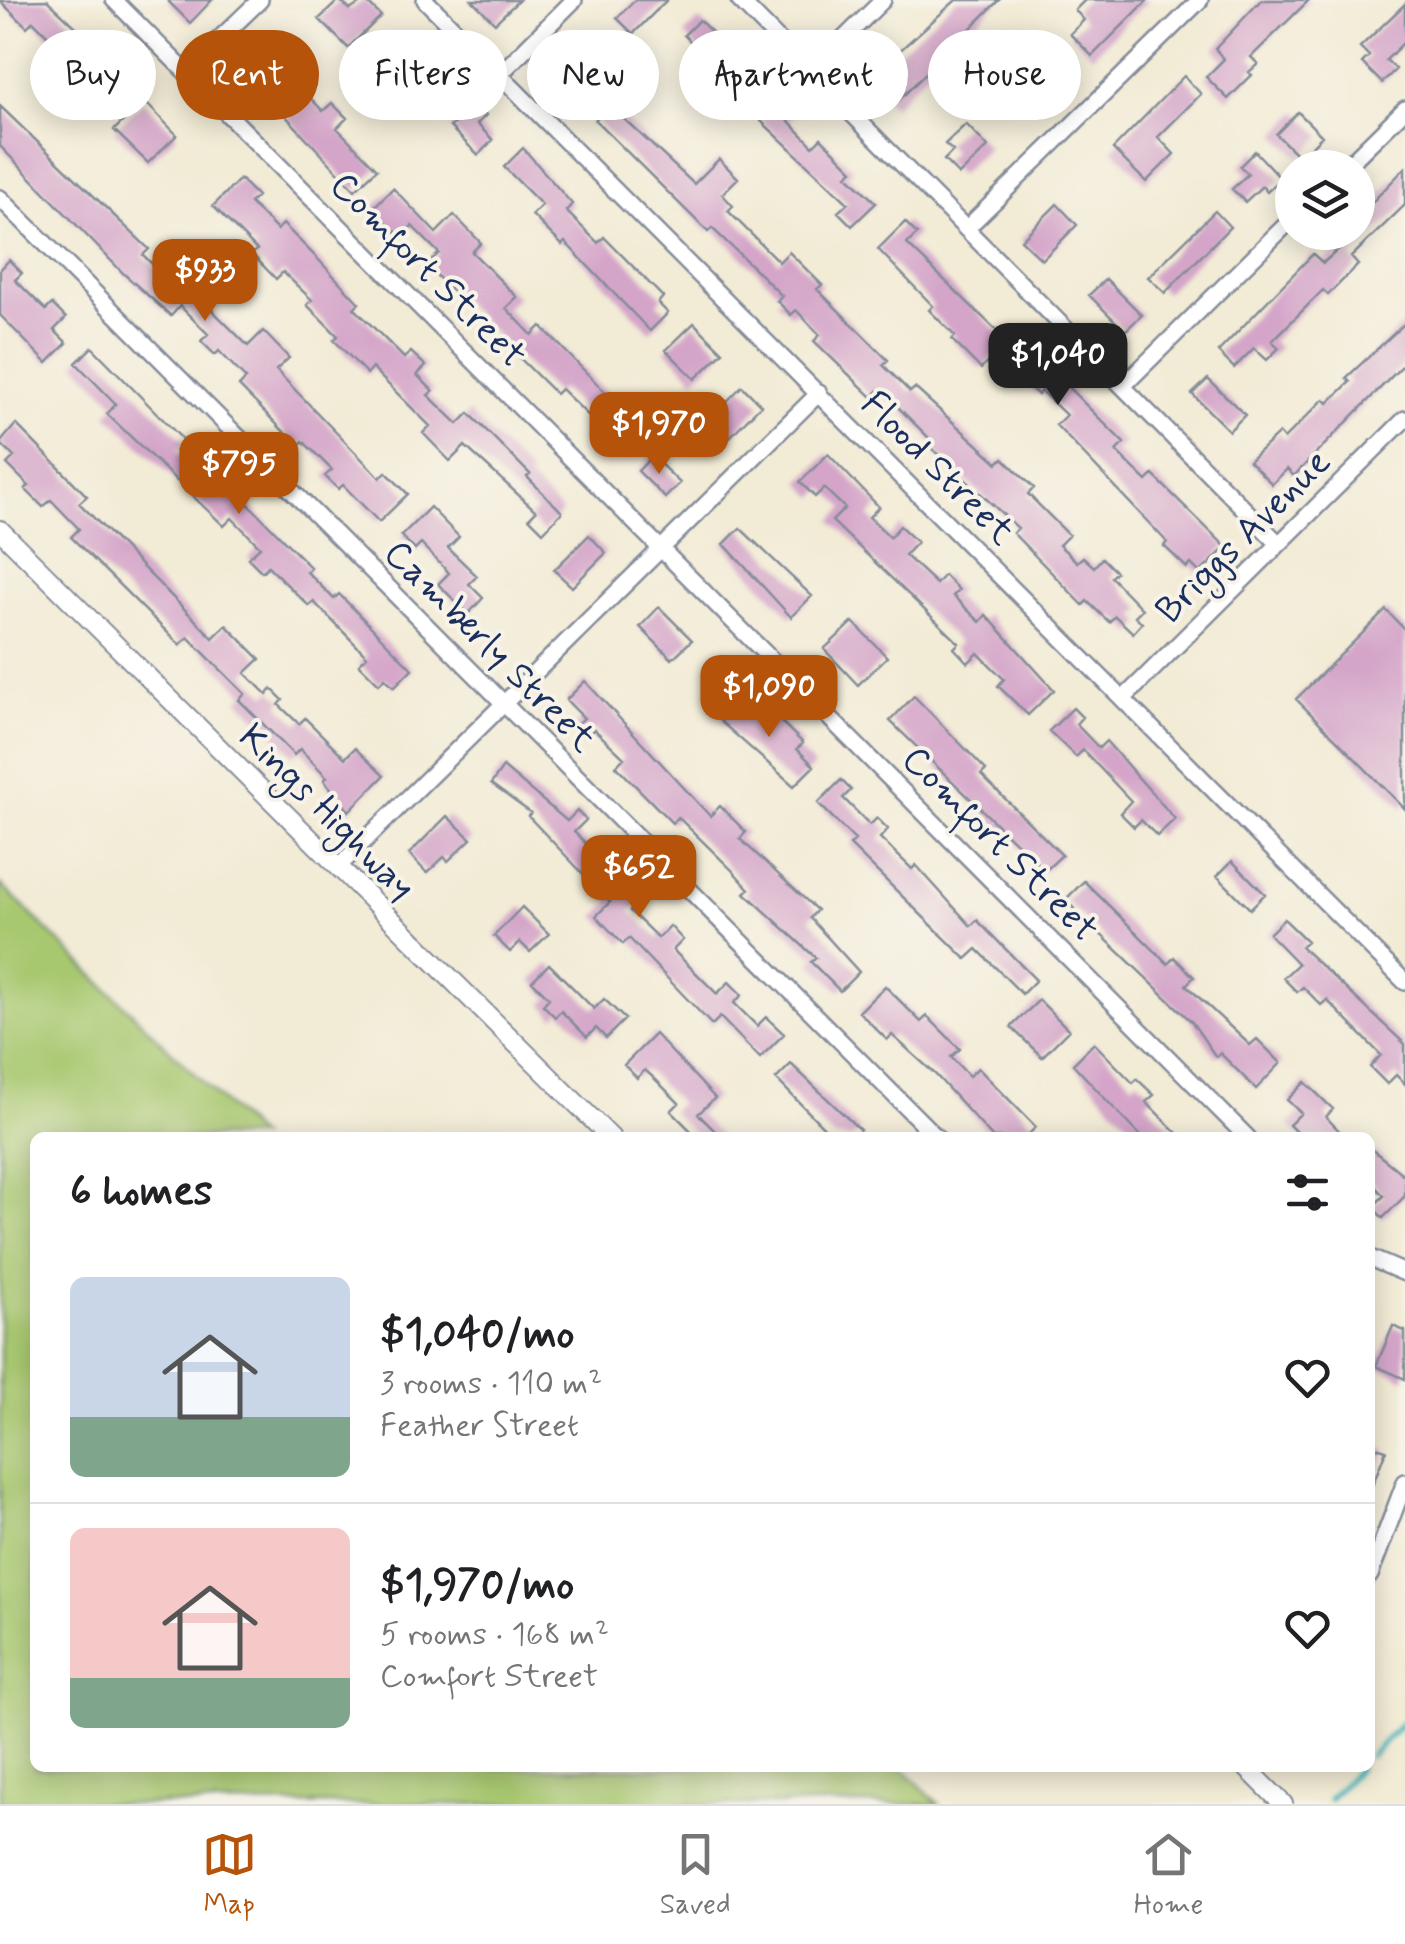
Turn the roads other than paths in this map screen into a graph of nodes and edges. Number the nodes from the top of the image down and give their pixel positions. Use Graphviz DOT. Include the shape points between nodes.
graph roads {
  1 [pos="114,0"];
  2 [pos="260,0"];
  3 [pos="425,0"];
  4 [pos="574,0"];
  5 [pos="738,0"];
  6 [pos="883,0"];
  7 [pos="1200,0"];
  8 [pos="229,30"];
  9 [pos="455,30"];
  10 [pos="769,30"];
  11 [pos="853,30"];
  12 [pos="176,61"];
  13 [pos="507,67"];
  14 [pos="507,83"];
  15 [pos="1405,108"];
  16 [pos="235,120"];
  17 [pos="860,120"];
  18 [pos="1363,150"];
  19 [pos="0,198"];
  20 [pos="968,228"];
  21 [pos="1275,236"];
  22 [pos="1124,385"];
  23 [pos="819,393"];
  24 [pos="1405,418"];
  25 [pos="0,530"];
  26 [pos="1278,543"];
  27 [pos="664,550"];
  28 [pos="1125,697"];
  29 [pos="505,705"];
  30 [pos="338,867"];
  31 [pos="1405,982"];
  32 [pos="605,1132"];
  33 [pos="931,1132"];
  34 [pos="1242,1132"];
  35 [pos="1375,1260"];
  36 [pos="1405,1273"];
  37 [pos="1405,1482"];
  38 [pos="1375,1522"];
  39 [pos="1388,1526"];
  40 [pos="1375,1562"];
  41 [pos="1250,1772"];
  42 [pos="1284,1804"];
  1 -- 12 [label="street, Comfort Street"];
  2 -- 8 [label="street"];
  3 -- 9 [label="street, Flood Street"];
  4 -- 13 [label="street"];
  5 -- 10 [label="street"];
  6 -- 11 [label="street"];
  7 -- 20 [label="street"];
  14 -- 23 [label="street, Flood Street"];
  15 -- 18 [label="street"];
  16 -- 27 [label="street, Comfort Street"];
  17 -- 20 [label="street"];
  19 -- 29 [label="street, Camberly Street"];
  20 -- 22 [label="street"];
  21 -- 22 [label="street"];
  22 -- 26 [label="street"];
  23 -- 27 [label="street"];
  23 -- 28 [label="street, Flood Street"];
  24 -- 26 [label="street, Briggs Avenue"];
  25 -- 30 [label="street, Kings Highway"];
  26 -- 28 [label="street, Briggs Avenue"];
  27 -- 29 [label="street"];
  27 -- 34 [label="street, Comfort Street"];
  28 -- 31 [label="street, Flood Street"];
  29 -- 30 [label="street"];
  29 -- 33 [label="street, Camberly Street"];
  30 -- 32 [label="street, Kings Highway"];
  35 -- 36 [label="street"];
  37 -- 39 [label="street"];
  38 -- 39 [label="street"];
  39 -- 40 [label="street"];
  41 -- 42 [label="street"];
}
